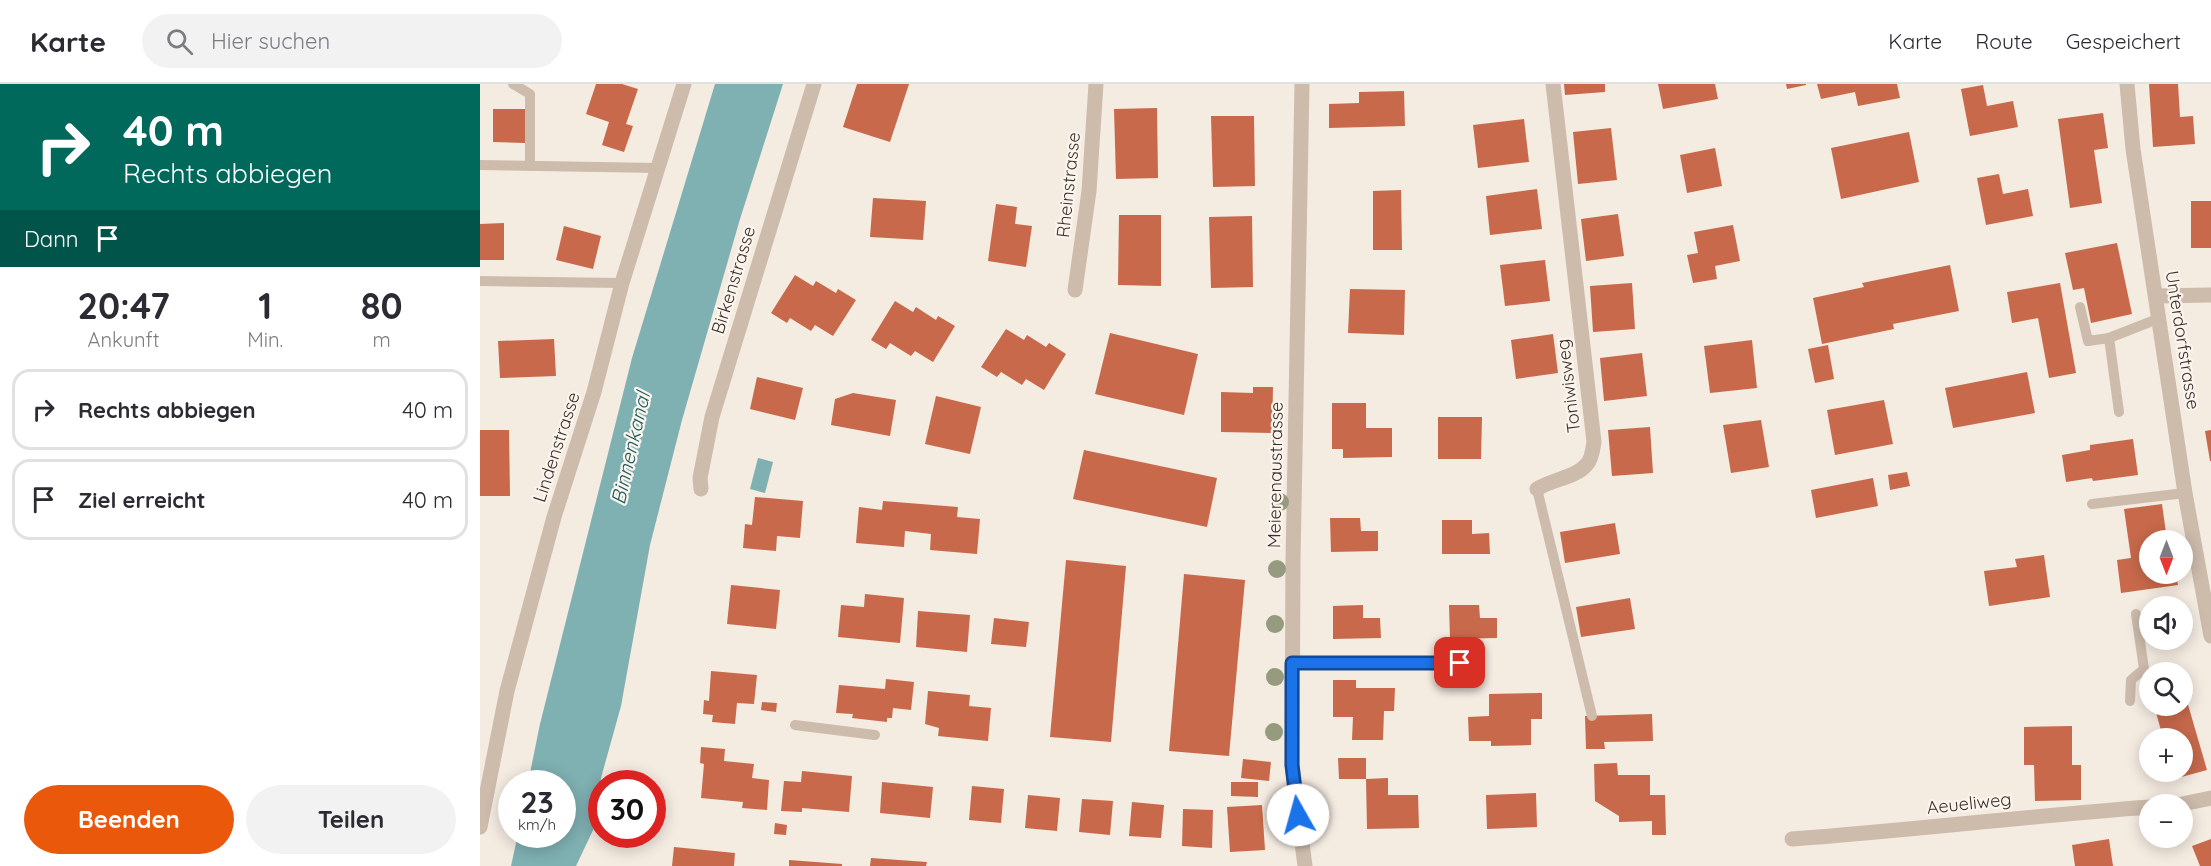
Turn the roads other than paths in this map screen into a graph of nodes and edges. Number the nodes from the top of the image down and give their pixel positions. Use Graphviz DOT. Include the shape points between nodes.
graph roads {
  1 [pos="513,84"];
  2 [pos="684,84"];
  3 [pos="814,84"];
  4 [pos="1096,84"];
  5 [pos="1302,84"];
  6 [pos="1553,84"];
  7 [pos="2127,84"];
  8 [pos="480,165"];
  9 [pos="530,166"];
  10 [pos="658,168"];
  11 [pos="480,280"];
  12 [pos="622,283"];
  13 [pos="1075,290"];
  14 [pos="2211,295"];
  15 [pos="2157,296"];
  16 [pos="2080,307"];
  17 [pos="2160,318"];
  18 [pos="2109,338"];
  19 [pos="2119,412"];
  20 [pos="701,489"];
  21 [pos="1537,489"];
  22 [pos="2186,493"];
  23 [pos="2092,504"];
  24 [pos="2136,614"];
  25 [pos="2211,636"];
  26 [pos="1292,663"];
  27 [pos="1460,663"];
  28 [pos="2130,700"];
  29 [pos="1592,716"];
  30 [pos="795,725"];
  31 [pos="875,735"];
  32 [pos="2211,798"];
  33 [pos="2193,802"];
  34 [pos="2139,808"];
  35 [pos="480,827"];
  36 [pos="1792,839"];
  37 [pos="1305,866"];
  1 -- 9 [label="lane" via="530,94"];
  2 -- 10 [label="street, Lindenstrasse"];
  3 -- 20 [label="street, Birkenstrasse" via="712,417"];
  4 -- 13 [label="street, Rheinstrasse" via="1089,191"];
  5 -- 26 [label="street, Meierenaustrasse"];
  6 -- 21 [label="street, Toniwisweg" via="1594,442 1588,464 1573,475"];
  7 -- 15 [label="street, Unterdorfstrasse" via="2133,148"];
  8 -- 9 [label="lane"];
  9 -- 10 [label="lane"];
  10 -- 12 [label="street, Lindenstrasse"];
  11 -- 12 [label="lane"];
  12 -- 35 [label="street, Lindenstrasse" via="510,680"];
  14 -- 15 [label="street"];
  15 -- 17 [label="street, Unterdorfstrasse"];
  16 -- 18 [label="lane" via="2088,341"];
  17 -- 18 [label="lane"];
  17 -- 22 [label="street, Unterdorfstrasse"];
  18 -- 19 [label="lane"];
  21 -- 29 [label="lane, Toniwisweg"];
  22 -- 23 [label="lane"];
  22 -- 25 [label="street, Unterdorfstrasse"];
  24 -- 28 [label="lane" via="2144,669 2131,680"];
  26 -- 27 [label="lane"];
  26 -- 37 [label="street, Meierenaustrasse" via="1292,765"];
  30 -- 31 [label="lane"];
  32 -- 33 [label="street"];
  34 -- 36 [label="street, Aeueliweg"];
}
